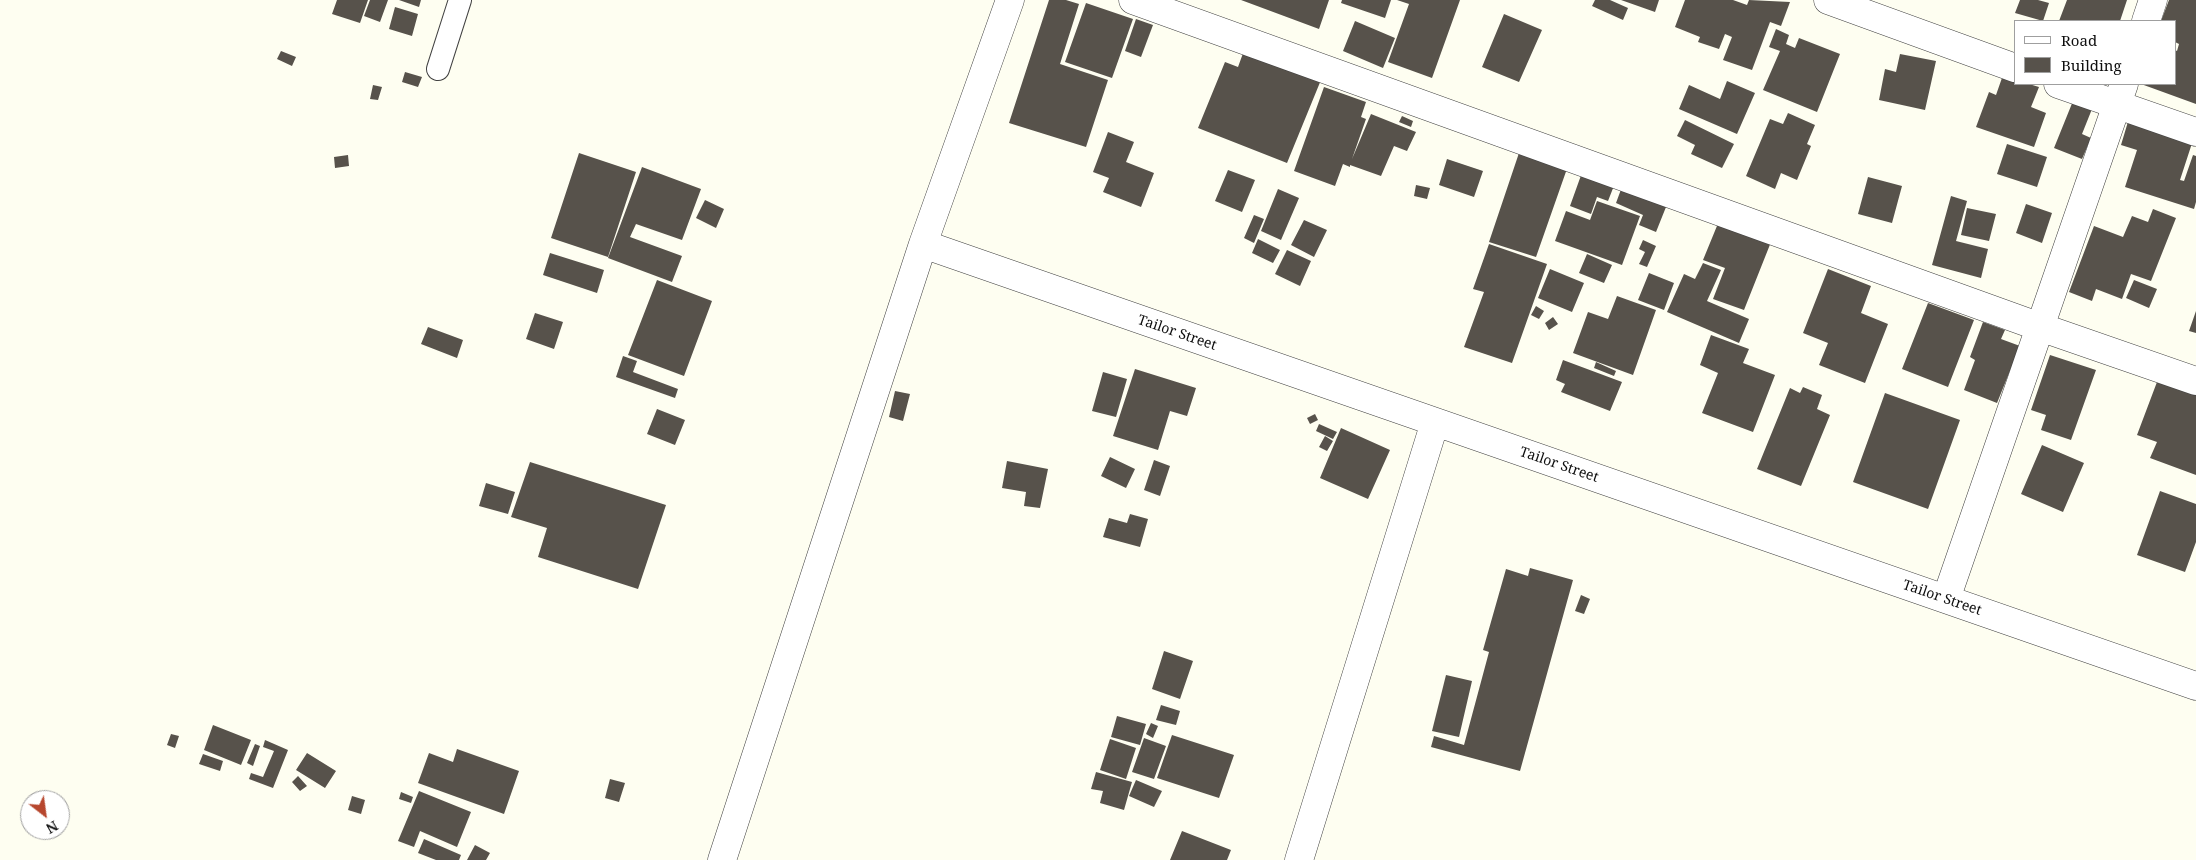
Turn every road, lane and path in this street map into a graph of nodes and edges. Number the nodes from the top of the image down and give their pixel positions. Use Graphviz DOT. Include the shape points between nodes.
graph roads {
  1 [pos="460,0"];
  2 [pos="1010,0"];
  3 [pos="1133,0"];
  4 [pos="1828,0"];
  5 [pos="2153,0"];
  6 [pos="2146,20"];
  7 [pos="2014,68"];
  8 [pos="438,69"];
  9 [pos="2064,85"];
  10 [pos="2120,94"];
  11 [pos="2196,132"];
  12 [pos="923,244"];
  13 [pos="2040,328"];
  14 [pos="2196,381"];
  15 [pos="1435,422"];
  16 [pos="1946,599"];
  17 [pos="2196,686"];
  18 [pos="722,860"];
  19 [pos="1299,860"];
  1 -- 8 [label="lane"];
  2 -- 12 [label="street"];
  3 -- 13 [label="street"];
  4 -- 7 [label="street"];
  5 -- 6 [label="street"];
  9 -- 10 [label="street"];
  10 -- 11 [label="street"];
  10 -- 13 [label="street"];
  12 -- 15 [label="street, Tailor Street"];
  12 -- 18 [label="street"];
  13 -- 14 [label="street"];
  13 -- 16 [label="street"];
  15 -- 16 [label="street, Tailor Street"];
  15 -- 19 [label="street"];
  16 -- 17 [label="street, Tailor Street"];
}
